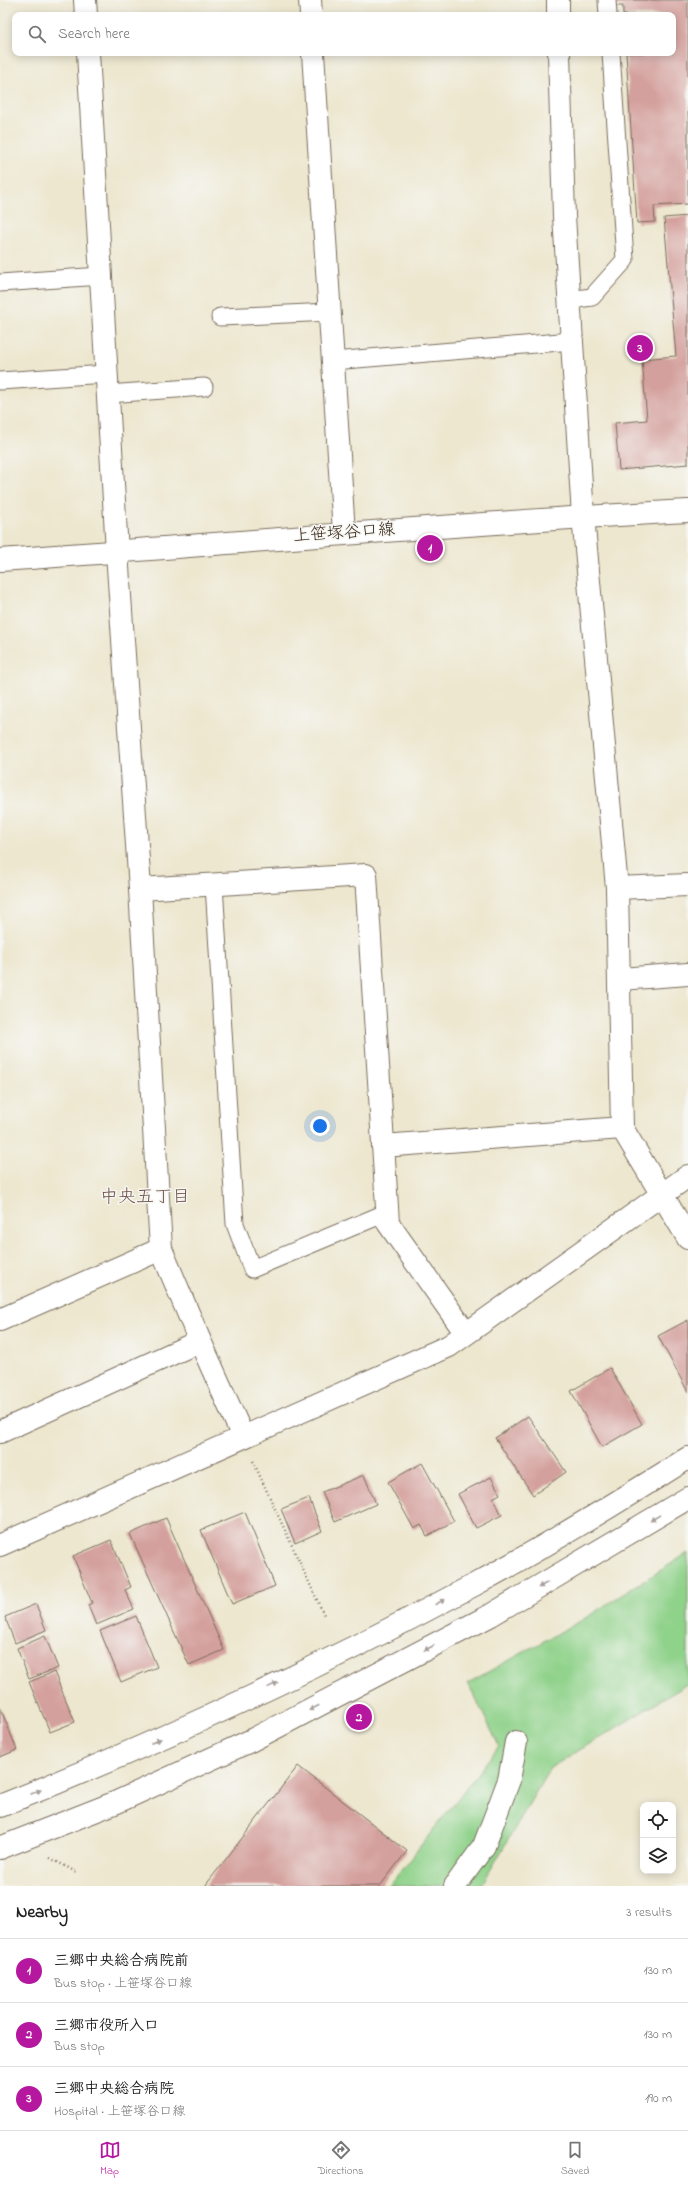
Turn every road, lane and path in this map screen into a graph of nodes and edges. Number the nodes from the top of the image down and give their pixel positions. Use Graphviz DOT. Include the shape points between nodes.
graph roads {
  1 [pos="85,0"];
  2 [pos="310,0"];
  3 [pos="558,0"];
  4 [pos="607,0"];
  5 [pos="86,12"];
  6 [pos="311,12"];
  7 [pos="558,12"];
  8 [pos="608,12"];
  9 [pos="88,56"];
  10 [pos="313,56"];
  11 [pos="559,56"];
  12 [pos="611,56"];
  13 [pos="101,276"];
  14 [pos="0,283"];
  15 [pos="569,300"];
  16 [pos="330,312"];
  17 [pos="220,317"];
  18 [pos="572,342"];
  19 [pos="333,361"];
  20 [pos="0,381"];
  21 [pos="107,384"];
  22 [pos="204,386"];
  23 [pos="688,511"];
  24 [pos="583,516"];
  25 [pos="344,533"];
  26 [pos="117,552"];
  27 [pos="0,560"];
  28 [pos="214,885"];
  29 [pos="688,885"];
  30 [pos="617,888"];
  31 [pos="140,890"];
  32 [pos="688,974"];
  33 [pos="620,979"];
  34 [pos="622,1128"];
  35 [pos="383,1146"];
  36 [pos="688,1176"];
  37 [pos="661,1196"];
  38 [pos="388,1212"];
  39 [pos="688,1238"];
  40 [pos="161,1249"];
  41 [pos="0,1320"];
  42 [pos="465,1332"];
  43 [pos="200,1341"];
  44 [pos="0,1432"];
  45 [pos="243,1437"];
  46 [pos="688,1458"];
  47 [pos="688,1498"];
  48 [pos="0,1545"];
  49 [pos="324,1615"];
  50 [pos="516,1742"];
  51 [pos="0,1806"];
  52 [pos="0,1848"];
  53 [pos="455,1886"];
  1 -- 5 [label="street"];
  2 -- 6 [label="street"];
  3 -- 7 [label="street"];
  4 -- 8 [label="lane"];
  9 -- 13 [label="street"];
  10 -- 16 [label="street"];
  11 -- 15 [label="street"];
  12 -- 15 [label="lane" via="625,260 592,297"];
  13 -- 14 [label="lane"];
  13 -- 21 [label="street"];
  15 -- 18 [label="street"];
  16 -- 17 [label="lane"];
  16 -- 19 [label="street"];
  18 -- 19 [label="lane"];
  18 -- 24 [label="street"];
  19 -- 25 [label="street"];
  20 -- 21 [label="lane"];
  21 -- 22 [label="lane"];
  21 -- 26 [label="street"];
  23 -- 24 [label="street, 上笹塚谷口線"];
  24 -- 25 [label="street, 上笹塚谷口線"];
  24 -- 30 [label="street"];
  25 -- 26 [label="street, 上笹塚谷口線"];
  26 -- 27 [label="street, 上笹塚谷口線"];
  26 -- 31 [label="street"];
  28 -- 31 [label="street"];
  28 -- 35 [label="street" via="366,875"];
  28 -- 38 [label="lane" via="235,1224 252,1269"];
  29 -- 30 [label="street"];
  30 -- 33 [label="street"];
  31 -- 40 [label="street"];
  32 -- 33 [label="street"];
  33 -- 34 [label="street"];
  34 -- 35 [label="street"];
  34 -- 37 [label="street"];
  35 -- 38 [label="street"];
  36 -- 37 [label="street"];
  37 -- 39 [label="street"];
  37 -- 42 [label="street"];
  38 -- 42 [label="street" via="388,1223"];
  40 -- 41 [label="street"];
  40 -- 43 [label="street"];
  42 -- 45 [label="street" via="448,1346"];
  43 -- 44 [label="street"];
  43 -- 45 [label="street"];
  45 -- 48 [label="street"];
  45 -- 49 [label="path"];
  51 -- 46 [label="street, one-way" via="102,1765 227,1708 461,1592 588,1520"];
  47 -- 52 [label="street, one-way" via="491,1615 250,1741 117,1802"];
  50 -- 53 [label="street" via="509,1780 484,1846"];
}
